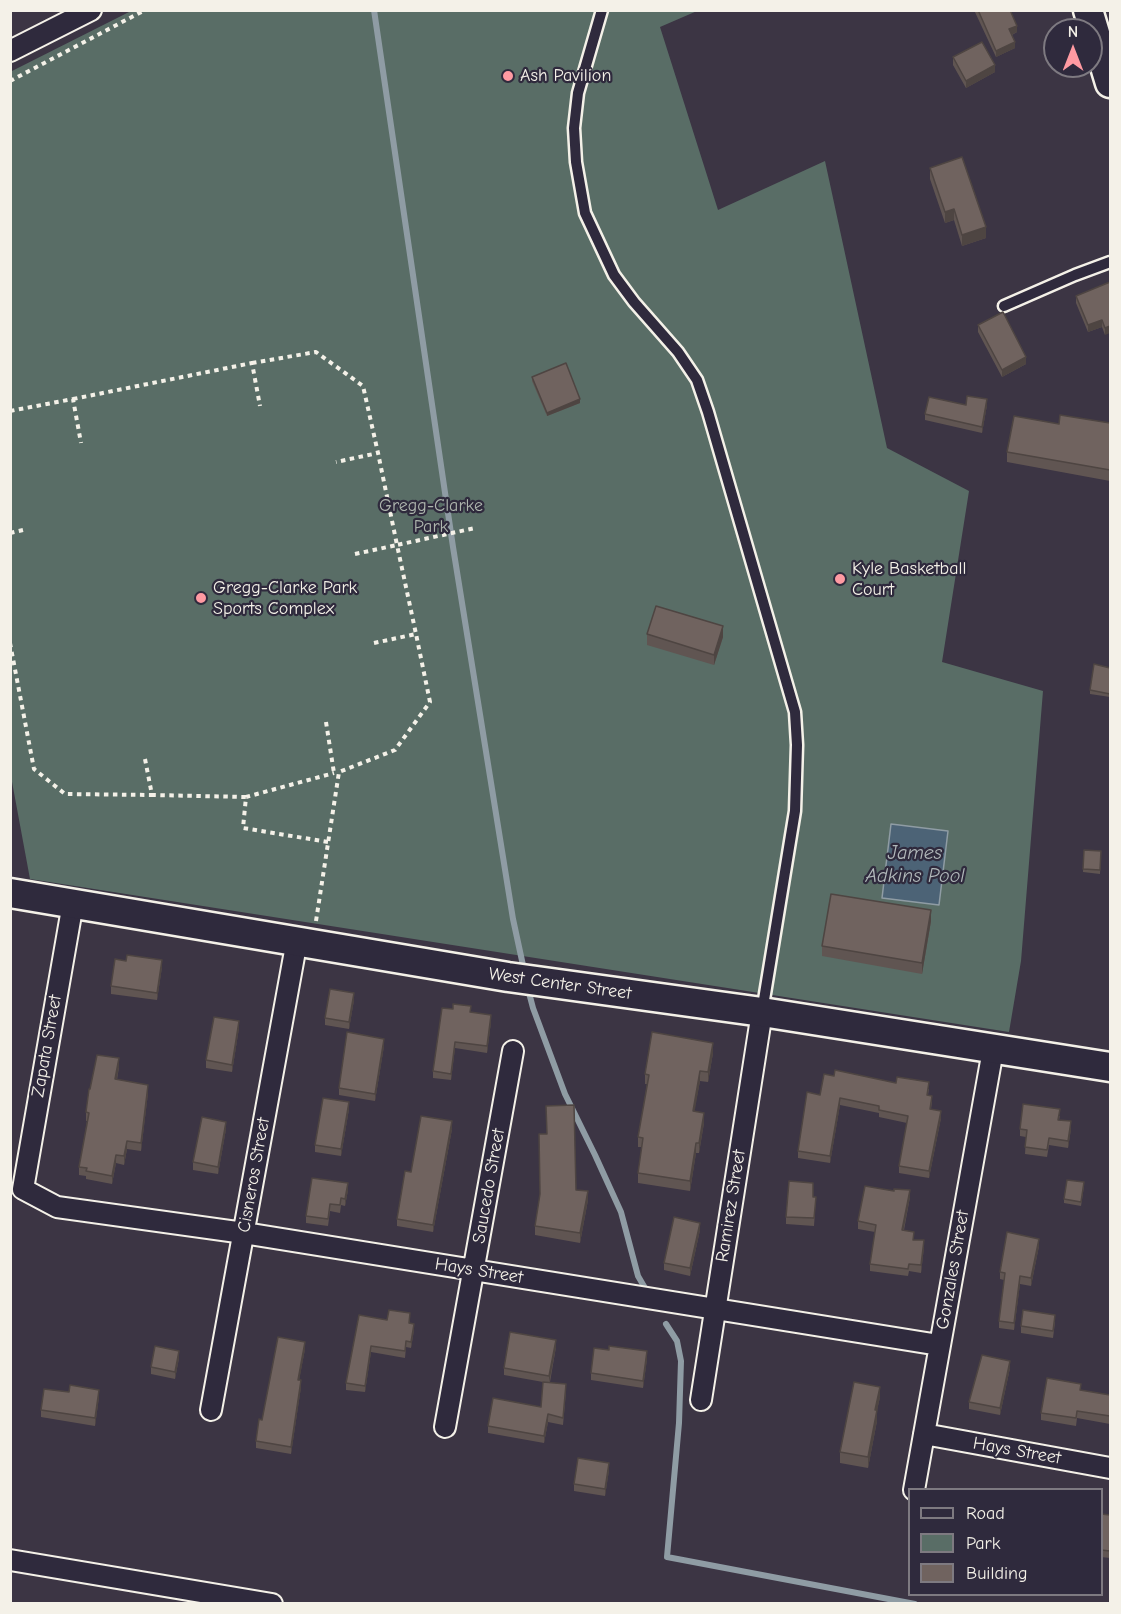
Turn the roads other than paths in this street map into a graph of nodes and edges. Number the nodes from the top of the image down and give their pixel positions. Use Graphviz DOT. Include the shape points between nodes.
graph roads {
  1 [pos="91,10"];
  2 [pos="602,10"];
  3 [pos="1088,10"];
  4 [pos="62,17"];
  5 [pos="10,51"];
  6 [pos="1110,83"];
  7 [pos="1110,262"];
  8 [pos="1004,306"];
  9 [pos="10,893"];
  10 [pos="73,903"];
  11 [pos="305,941"];
  12 [pos="762,1012"];
  13 [pos="993,1050"];
  14 [pos="513,1051"];
  15 [pos="1110,1067"];
  16 [pos="17,1190"];
  17 [pos="244,1233"];
  18 [pos="474,1271"];
  19 [pos="714,1309"];
  20 [pos="939,1346"];
  21 [pos="701,1400"];
  22 [pos="211,1410"];
  23 [pos="445,1427"];
  24 [pos="924,1434"];
  25 [pos="1110,1468"];
  26 [pos="914,1488"];
  27 [pos="10,1560"];
  28 [pos="218,1600"];
  29 [pos="272,1604"];
  1 -- 4 [label="street"];
  2 -- 12 [label="lane" via="578,93 574,128 585,213 614,275 697,380 795,712 795,811"];
  3 -- 6 [label="street"];
  4 -- 5 [label="street"];
  7 -- 8 [label="lane"];
  9 -- 10 [label="street, West Center Street"];
  10 -- 11 [label="street, West Center Street"];
  10 -- 16 [label="street, Zapata Street"];
  11 -- 12 [label="street, West Center Street" via="508,977"];
  11 -- 17 [label="street, Cisneros Street"];
  12 -- 13 [label="street, West Center Street"];
  12 -- 19 [label="street, Ramirez Street"];
  13 -- 15 [label="street, West Center Street"];
  13 -- 20 [label="street, Gonzales Street"];
  14 -- 18 [label="street, Saucedo Street"];
  16 -- 17 [label="street, Hays Street" via="57,1207"];
  17 -- 18 [label="street, Hays Street"];
  17 -- 22 [label="street, Cisneros Street"];
  18 -- 19 [label="street, Hays Street"];
  18 -- 23 [label="street, Saucedo Street"];
  19 -- 20 [label="street, Hays Street"];
  19 -- 21 [label="street, Ramirez Street"];
  20 -- 24 [label="street, Gonzales Street"];
  24 -- 25 [label="street, Hays Street"];
  24 -- 26 [label="street, Gonzales Street"];
  27 -- 28 [label="street"];
  28 -- 29 [label="street"];
}
